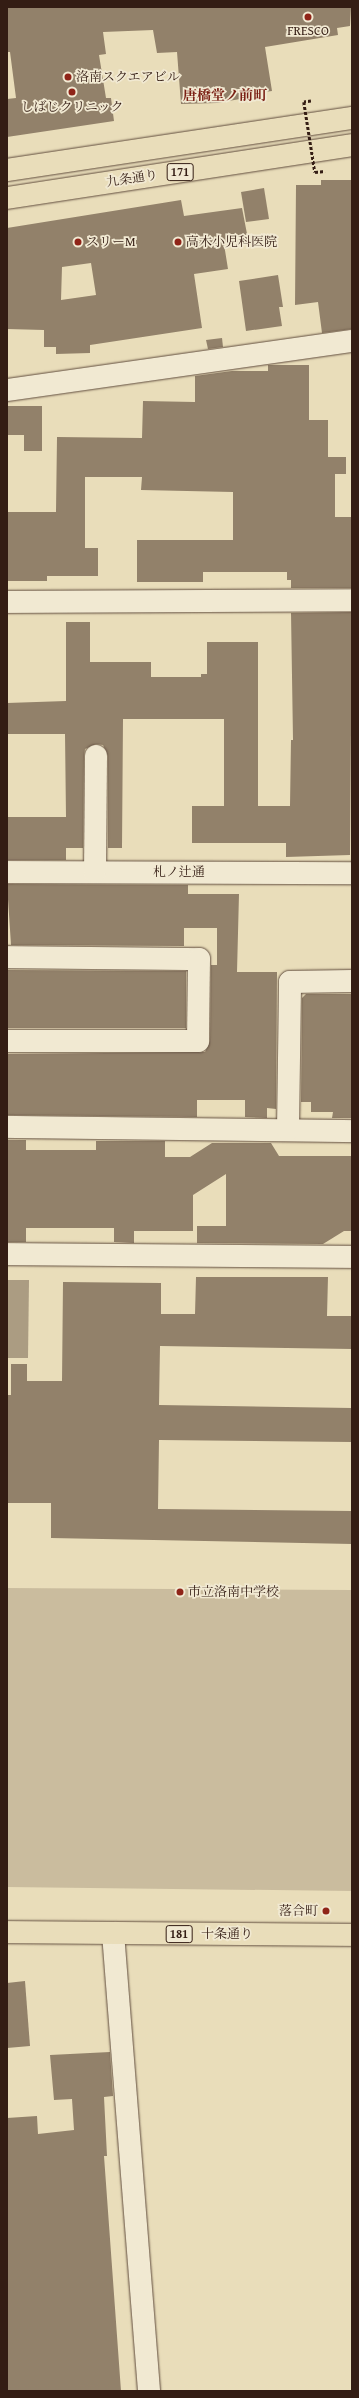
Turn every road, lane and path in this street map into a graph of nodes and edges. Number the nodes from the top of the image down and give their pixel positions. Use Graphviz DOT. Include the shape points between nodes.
graph roads {
  1 [pos="311,101"];
  2 [pos="352,118"];
  3 [pos="352,145"];
  4 [pos="7,170"];
  5 [pos="325,171"];
  6 [pos="7,198"];
  7 [pos="352,341"];
  8 [pos="7,390"];
  9 [pos="352,600"];
  10 [pos="7,602"];
  11 [pos="96,756"];
  12 [pos="7,872"];
  13 [pos="95,872"];
  14 [pos="352,873"];
  15 [pos="7,957"];
  16 [pos="352,980"];
  17 [pos="7,1041"];
  18 [pos="7,1127"];
  19 [pos="288,1130"];
  20 [pos="352,1131"];
  21 [pos="7,1254"];
  22 [pos="352,1257"];
  23 [pos="7,1932"];
  24 [pos="113,1933"];
  25 [pos="352,1935"];
  26 [pos="150,2391"];
  1 -- 5 [label="path, bridge" via="304,102 315,172"];
  2 -- 4 [label="main road, 171"];
  3 -- 6 [label="main road, 九条通り / 171"];
  7 -- 8 [label="street"];
  9 -- 10 [label="street"];
  11 -- 13 [label="street"];
  12 -- 13 [label="street, 札ノ辻通"];
  13 -- 14 [label="street, 札ノ辻通"];
  15 -- 17 [label="street" via="199,959 198,1041"];
  16 -- 19 [label="street" via="290,982"];
  18 -- 19 [label="street"];
  19 -- 20 [label="street"];
  21 -- 22 [label="street"];
  23 -- 24 [label="main road, 十条通り / 181"];
  24 -- 25 [label="main road, 十条通り / 181"];
  24 -- 26 [label="street"];
}
